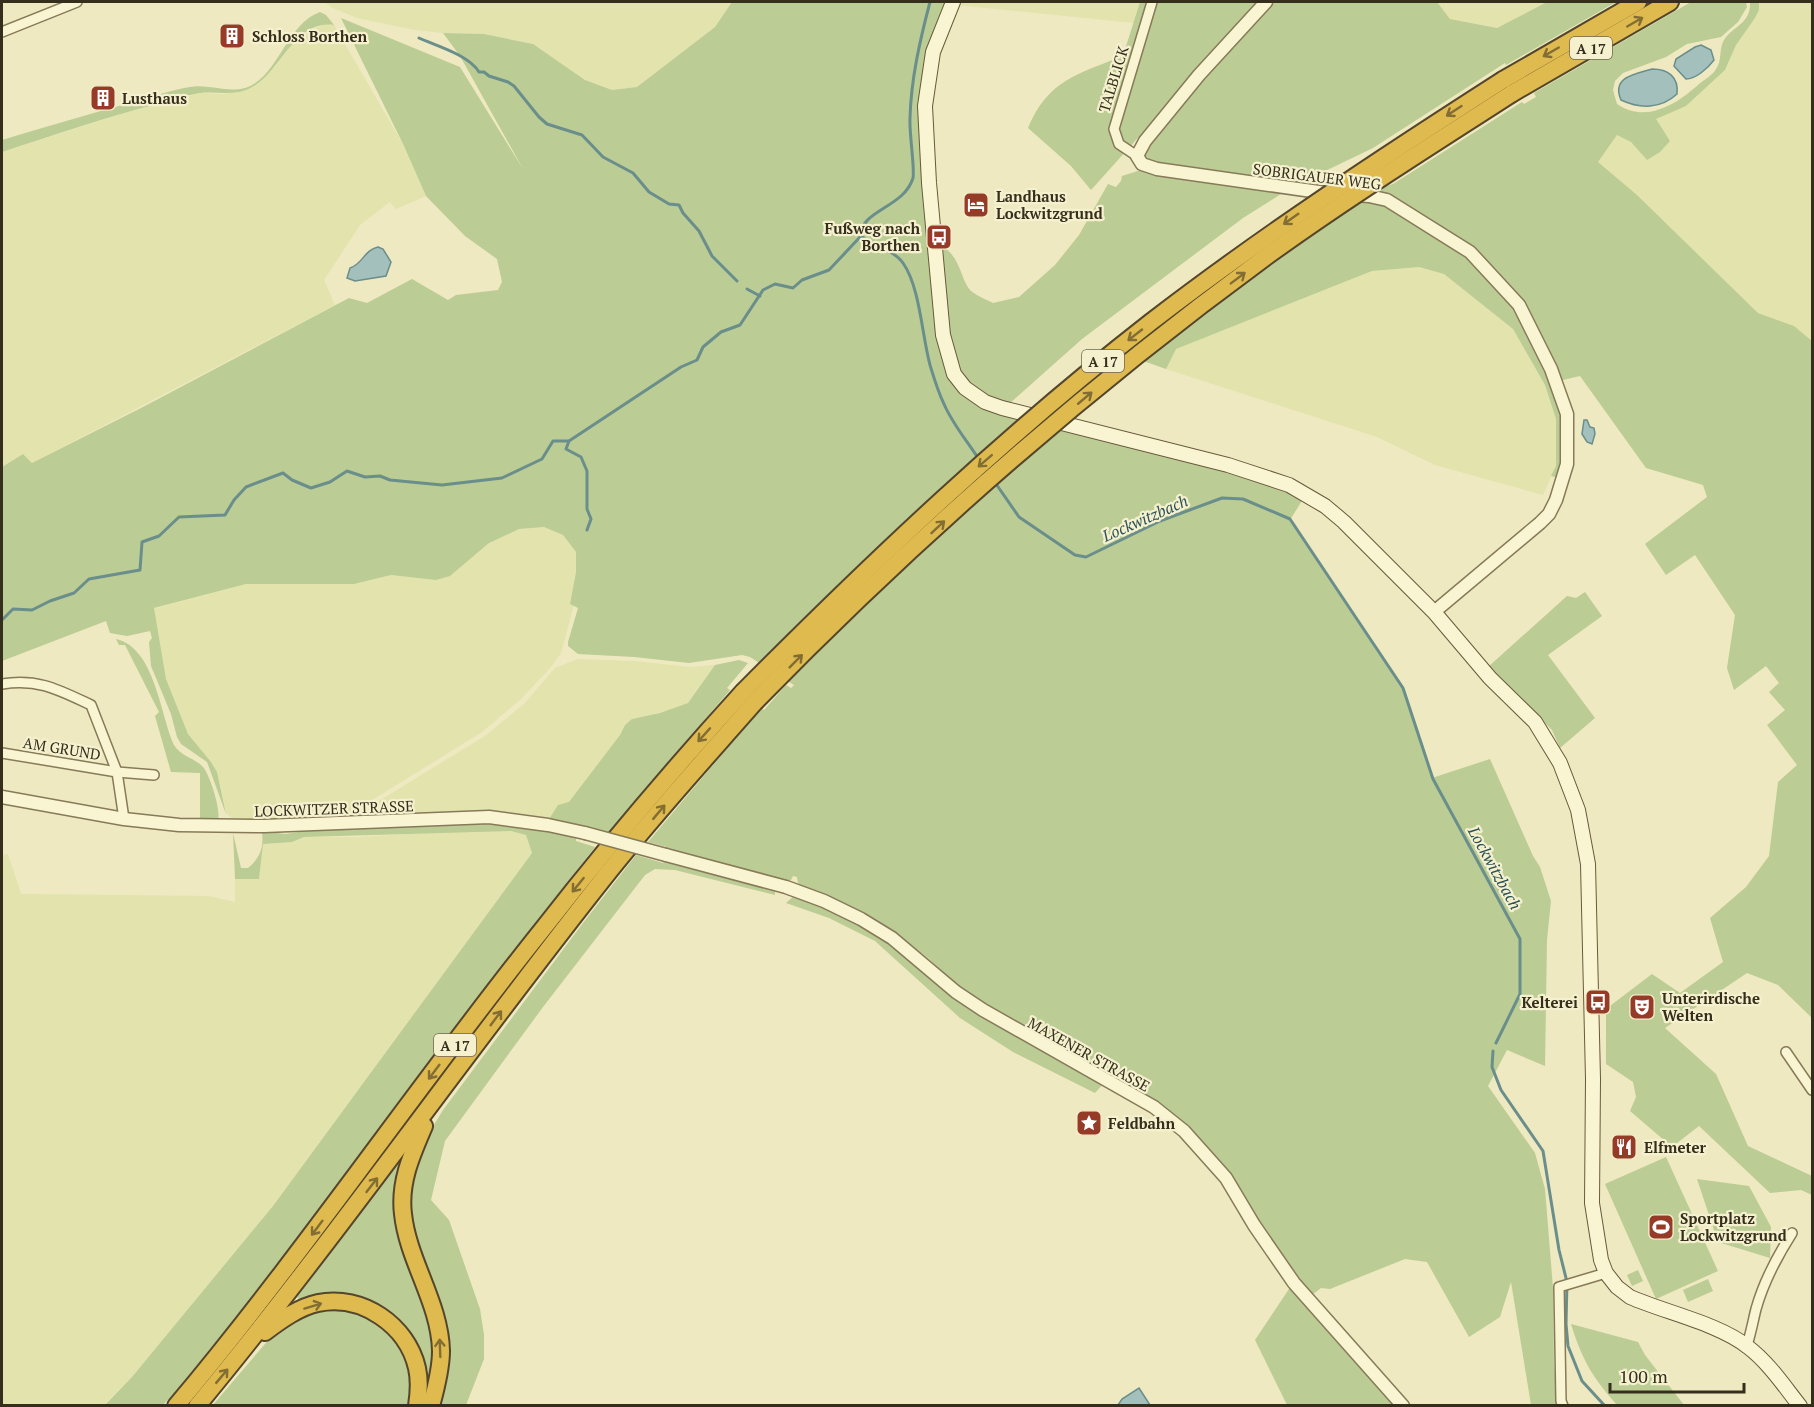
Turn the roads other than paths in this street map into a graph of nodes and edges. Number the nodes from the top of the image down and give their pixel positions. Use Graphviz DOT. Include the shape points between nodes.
graph roads {
  1 [pos="72,2"];
  2 [pos="953,2"];
  3 [pos="1152,2"];
  4 [pos="1266,2"];
  5 [pos="1638,2"];
  6 [pos="1670,2"];
  7 [pos="2,32"];
  8 [pos="1507,87"];
  9 [pos="1137,156"];
  10 [pos="1434,612"];
  11 [pos="2,684"];
  12 [pos="749,697"];
  13 [pos="2,753"];
  14 [pos="117,772"];
  15 [pos="154,775"];
  16 [pos="2,797"];
  17 [pos="124,819"];
  18 [pos="666,855"];
  19 [pos="1786,1052"];
  20 [pos="1812,1090"];
  21 [pos="436,1099"];
  22 [pos="1792,1233"];
  23 [pos="1606,1273"];
  24 [pos="1747,1345"];
  25 [pos="246,1347"];
  26 [pos="176,1406"];
  27 [pos="197,1406"];
  28 [pos="417,1406"];
  29 [pos="431,1406"];
  30 [pos="1402,1406"];
  31 [pos="1563,1406"];
  32 [pos="1800,1406"];
  1 -- 7 [label="street"];
  2 -- 10 [label="main road" via="933,52 925,106 928,183 943,335 952,367 965,388 1002,408 1228,465 1289,485 1344,522"];
  3 -- 9 [label="street, TALBLICK" via="1114,129 1119,144"];
  4 -- 9 [label="street" via="1144,141"];
  5 -- 8 [label="highway, A 17, one-way"];
  8 -- 6 [label="highway, A 17, one-way"];
  8 -- 12 [label="highway, A 17, bridge" via="1267,256 1116,372"];
  9 -- 10 [label="street, SOBRIGAUER WEG" via="1142,164 1157,169 1387,200 1470,252 1519,305 1551,369 1567,414 1568,451 1563,480 1556,500 1540,524"];
  10 -- 23 [label="main road" via="1490,678 1535,722 1560,763 1578,810 1588,864 1593,1079 1591,1190"];
  11 -- 14 [label="street, AM GRUND" via="19,681 46,685 91,705"];
  21 -- 12 [label="highway, A 17, one-way" via="520,985"];
  12 -- 26 [label="highway, A 17, one-way" via="671,772 541,930 271,1288"];
  13 -- 14 [label="street, AM GRUND"];
  14 -- 15 [label="street, AM GRUND"];
  14 -- 17 [label="street, AM GRUND"];
  16 -- 17 [label="street, LOCKWITZER STRASSE"];
  17 -- 18 [label="street, LOCKWITZER STRASSE, bridge" via="231,827 489,817 548,825"];
  18 -- 30 [label="street, MAXENER STRASSE" via="786,887 861,919 892,938 983,1010 1154,1107 1184,1131 1226,1178 1294,1282"];
  19 -- 20 [label="street"];
  25 -- 21 [label="highway, A 17, one-way"];
  29 -- 21 [label="highway, one-way" via="440,1364 440,1341 407,1230 403,1200 409,1161"];
  22 -- 24 [label="street" via="1780,1251 1756,1308"];
  23 -- 24 [label="main road" via="1630,1297 1721,1331"];
  23 -- 31 [label="street" via="1559,1287"];
  24 -- 32 [label="main road"];
  27 -- 25 [label="highway, A 17, one-way"];
  25 -- 28 [label="highway, one-way" via="308,1306 335,1302 365,1307 403,1336 417,1367"];
}
